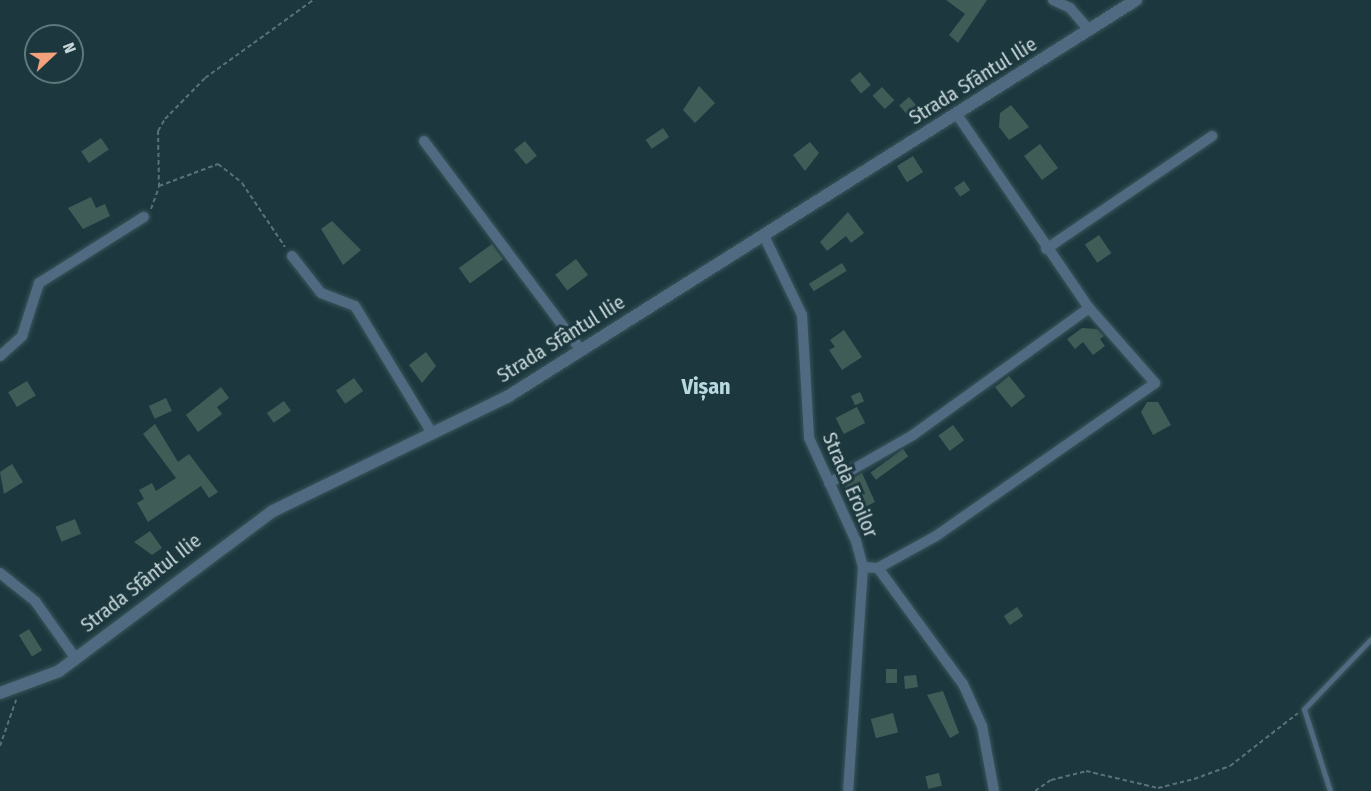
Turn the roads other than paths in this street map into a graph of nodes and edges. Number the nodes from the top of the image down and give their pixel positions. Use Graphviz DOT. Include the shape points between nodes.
graph roads {
  1 [pos="1053,0"];
  2 [pos="1136,0"];
  3 [pos="1089,30"];
  4 [pos="958,116"];
  5 [pos="1212,136"];
  6 [pos="424,141"];
  7 [pos="144,217"];
  8 [pos="765,238"];
  9 [pos="1046,249"];
  10 [pos="292,256"];
  11 [pos="1089,308"];
  12 [pos="581,350"];
  13 [pos="0,356"];
  14 [pos="432,433"];
  15 [pos="829,483"];
  16 [pos="862,567"];
  17 [pos="878,568"];
  18 [pos="0,573"];
  19 [pos="1371,639"];
  20 [pos="76,659"];
  21 [pos="0,693"];
  22 [pos="848,791"];
  23 [pos="993,791"];
  24 [pos="1330,791"];
  1 -- 3 [label="street" via="1070,8"];
  2 -- 3 [label="street, Strada Sfântul Ilie"];
  3 -- 4 [label="street, Strada Sfântul Ilie"];
  4 -- 8 [label="street, Strada Sfântul Ilie"];
  4 -- 9 [label="street"];
  5 -- 9 [label="street"];
  6 -- 12 [label="street"];
  7 -- 13 [label="street" via="39,283 22,336"];
  8 -- 12 [label="street, Strada Sfântul Ilie"];
  8 -- 15 [label="street, Strada Eroilor" via="802,315 809,438"];
  9 -- 11 [label="street"];
  10 -- 14 [label="street" via="321,293 355,306"];
  11 -- 15 [label="street" via="913,435"];
  11 -- 17 [label="street" via="1155,383 936,536"];
  12 -- 14 [label="street, Strada Sfântul Ilie" via="507,397"];
  14 -- 20 [label="street, Strada Sfântul Ilie" via="273,511"];
  15 -- 16 [label="street, Strada Eroilor"];
  16 -- 17 [label="street"];
  16 -- 22 [label="street, Strada Eroilor"];
  17 -- 23 [label="street" via="963,684 982,726"];
  18 -- 20 [label="street" via="35,601"];
  19 -- 24 [label="lane" via="1304,709"];
  20 -- 21 [label="street, Strada Sfântul Ilie" via="19,689"];
}
